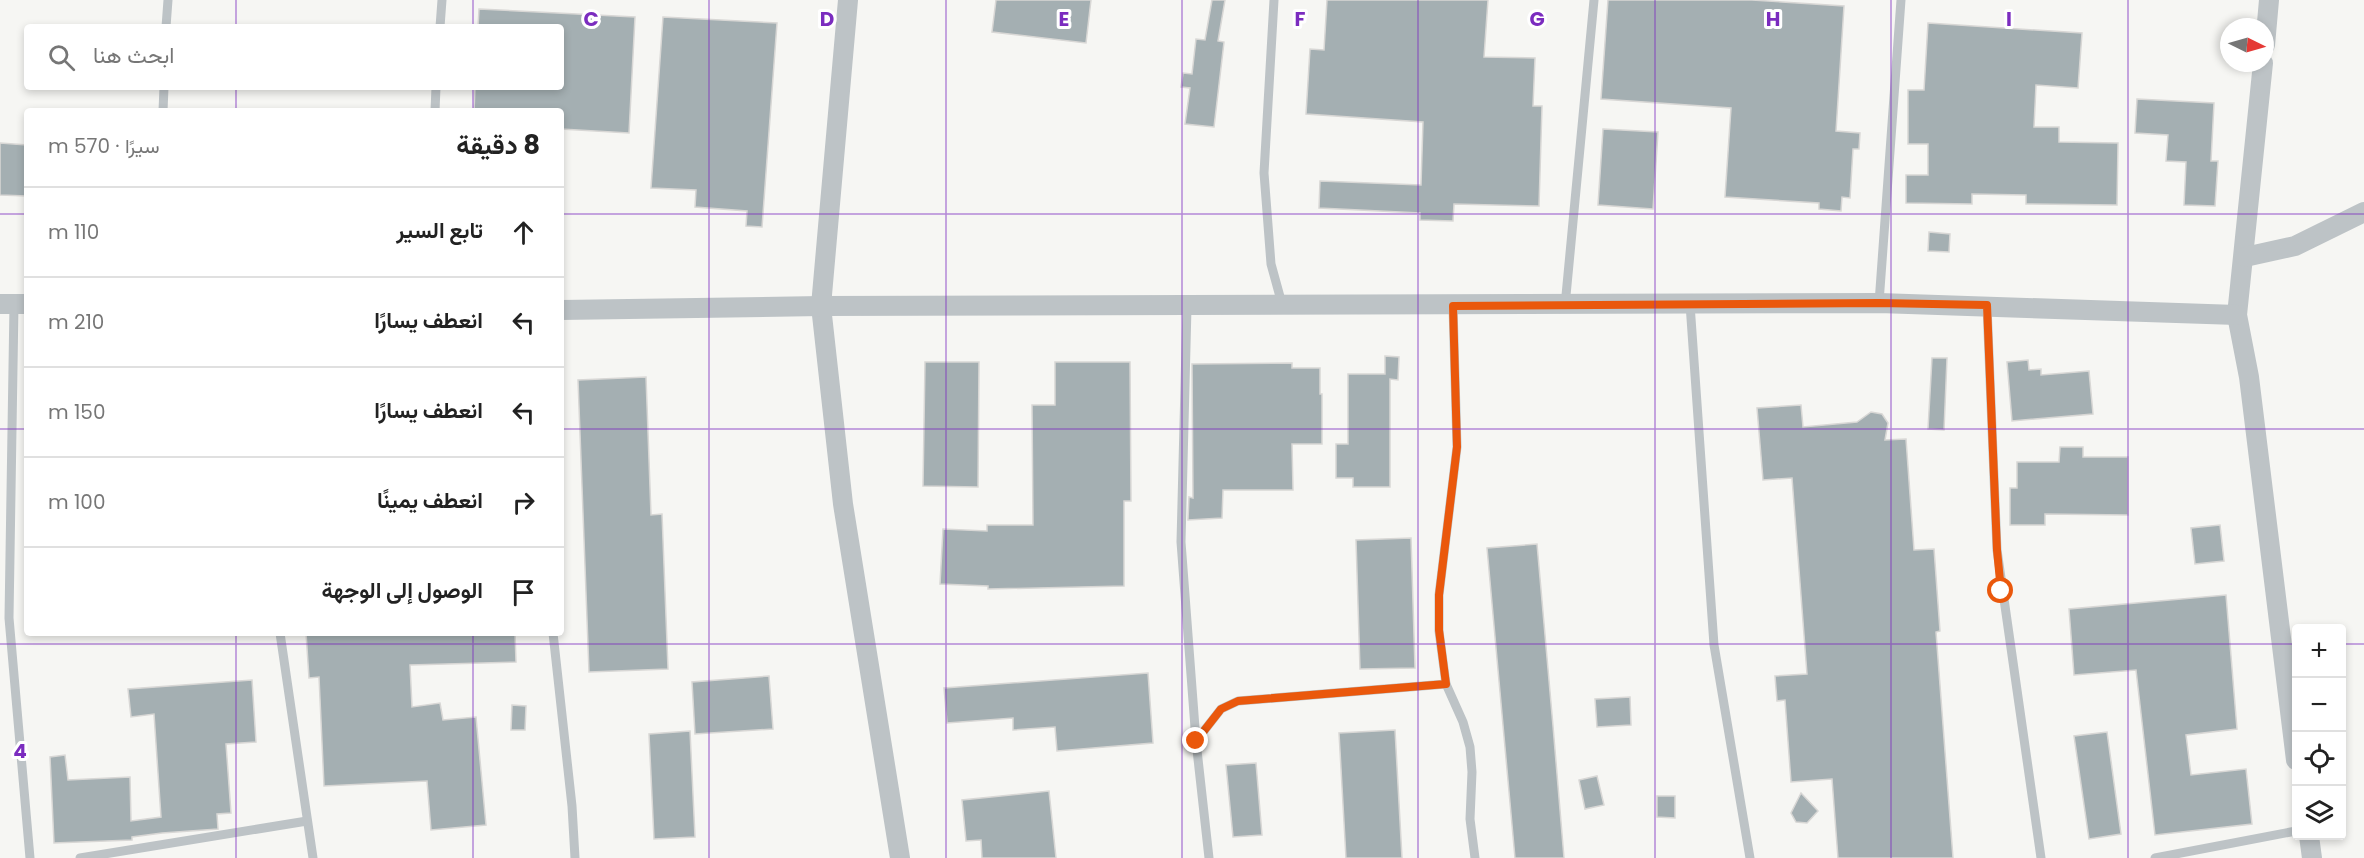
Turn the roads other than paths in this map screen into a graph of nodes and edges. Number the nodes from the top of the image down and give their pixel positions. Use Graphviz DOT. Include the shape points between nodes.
graph roads {
  1 [pos="168,0"];
  2 [pos="442,0"];
  3 [pos="848,0"];
  4 [pos="1274,0"];
  5 [pos="1594,0"];
  6 [pos="1901,0"];
  7 [pos="2269,0"];
  8 [pos="2267,18"];
  9 [pos="166,24"];
  10 [pos="440,24"];
  11 [pos="2262,72"];
  12 [pos="164,90"];
  13 [pos="436,90"];
  14 [pos="163,108"];
  15 [pos="435,108"];
  16 [pos="2364,212"];
  17 [pos="2245,257"];
  18 [pos="1879,303"];
  19 [pos="14,304"];
  20 [pos="1690,304"];
  21 [pos="1987,305"];
  22 [pos="821,306"];
  23 [pos="1453,306"];
  24 [pos="1565,306"];
  25 [pos="1187,307"];
  26 [pos="1282,307"];
  27 [pos="564,310"];
  28 [pos="2237,315"];
  29 [pos="280,636"];
  30 [pos="553,636"];
  31 [pos="1446,684"];
  32 [pos="2293,732"];
  33 [pos="1196,741"];
  34 [pos="307,821"];
  35 [pos="2292,832"];
  36 [pos="2310,840"];
  37 [pos="30,858"];
  38 [pos="80,858"];
  39 [pos="313,858"];
  40 [pos="575,858"];
  41 [pos="900,858"];
  42 [pos="1209,858"];
  43 [pos="1475,858"];
  44 [pos="1750,858"];
  45 [pos="2041,858"];
  46 [pos="2155,858"];
  47 [pos="2312,858"];
  1 -- 9 [label="lane"];
  2 -- 10 [label="lane"];
  3 -- 22 [label="street"];
  4 -- 26 [label="lane" via="1264,173 1271,264"];
  5 -- 24 [label="lane"];
  6 -- 18 [label="lane"];
  7 -- 8 [label="street"];
  11 -- 17 [label="street"];
  12 -- 14 [label="lane"];
  13 -- 15 [label="lane"];
  16 -- 17 [label="street" via="2295,246"];
  17 -- 28 [label="street"];
  18 -- 20 [label="street"];
  18 -- 21 [label="street"];
  19 -- 37 [label="lane" via="9,618"];
  20 -- 24 [label="street"];
  20 -- 44 [label="lane" via="1714,645"];
  21 -- 28 [label="street"];
  21 -- 45 [label="lane" via="1997,550"];
  22 -- 25 [label="street"];
  22 -- 27 [label="street"];
  22 -- 41 [label="street" via="843,504"];
  23 -- 24 [label="street"];
  23 -- 26 [label="street"];
  23 -- 31 [label="lane" via="1457,447 1439,595"];
  25 -- 26 [label="street"];
  25 -- 33 [label="lane" via="1181,542"];
  28 -- 32 [label="street" via="2249,376"];
  29 -- 34 [label="lane"];
  30 -- 40 [label="lane"];
  31 -- 33 [label="lane" via="1238,701 1221,709"];
  31 -- 43 [label="lane" via="1470,747 1470,819"];
  33 -- 42 [label="lane"];
  34 -- 38 [label="lane"];
  34 -- 39 [label="lane"];
  35 -- 46 [label="lane"];
  36 -- 47 [label="street"];
}
